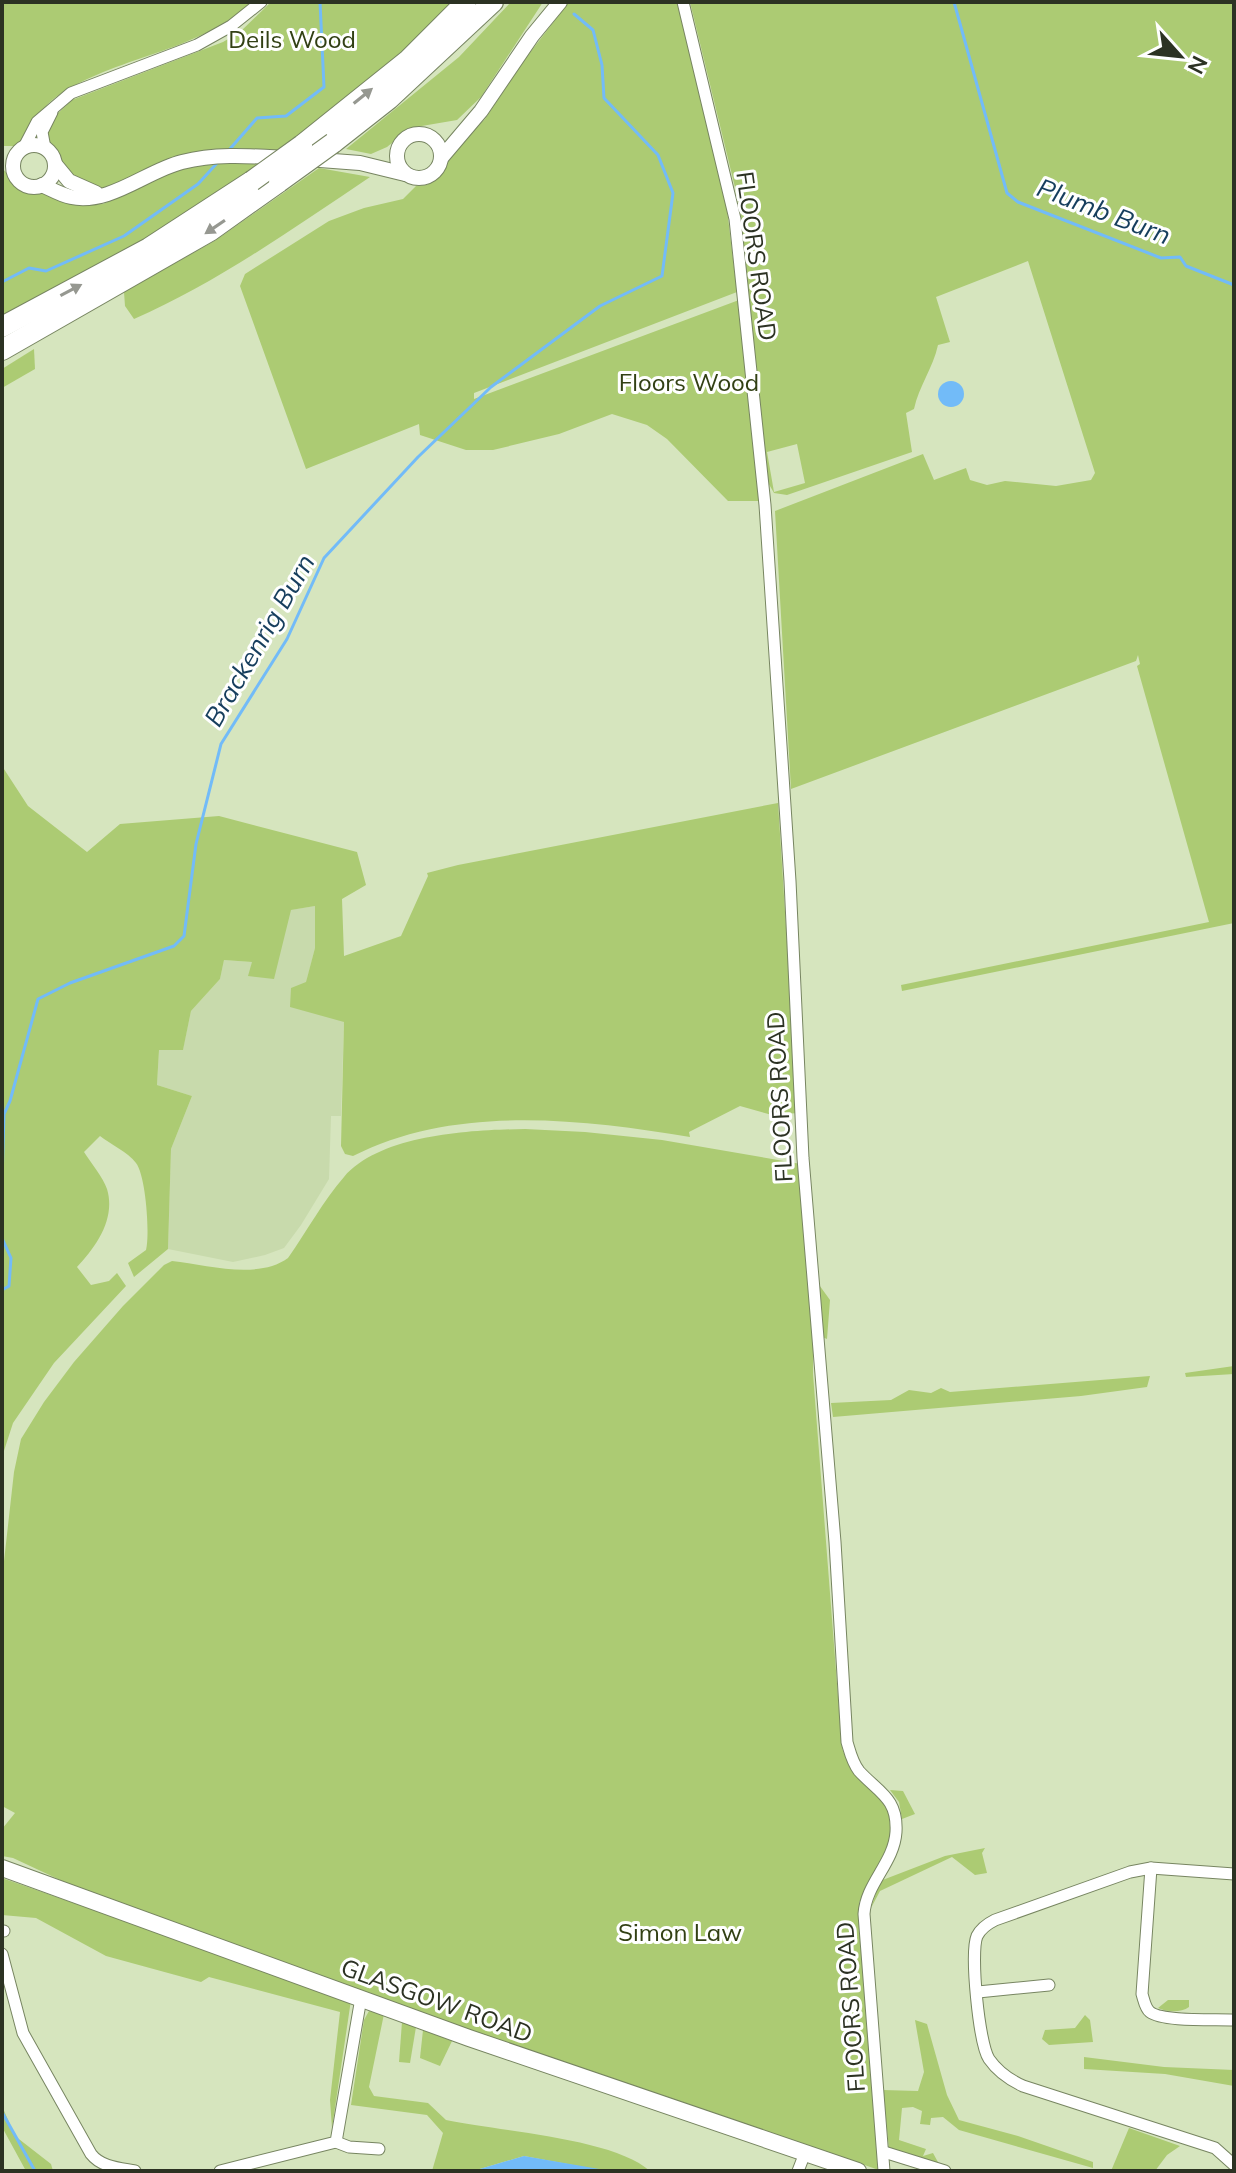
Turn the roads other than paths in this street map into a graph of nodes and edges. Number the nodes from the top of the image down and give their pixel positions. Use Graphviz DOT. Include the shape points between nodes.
graph roads {
  1 [pos="261,2"];
  2 [pos="466,2"];
  3 [pos="493,2"];
  4 [pos="560,2"];
  5 [pos="683,2"];
  6 [pos="59,101"];
  7 [pos="468,125"];
  8 [pos="426,135"];
  9 [pos="403,141"];
  10 [pos="45,148"];
  11 [pos="22,149"];
  12 [pos="2,152"];
  13 [pos="442,157"];
  14 [pos="2,160"];
  15 [pos="360,163"];
  16 [pos="55,164"];
  17 [pos="14,170"];
  18 [pos="405,174"];
  19 [pos="42,185"];
  20 [pos="100,194"];
  21 [pos="2,327"];
  22 [pos="2,350"];
  23 [pos="2,1868"];
  24 [pos="1151,1868"];
  25 [pos="1234,1874"];
  26 [pos="2,1954"];
  27 [pos="1049,1986"];
  28 [pos="978,1992"];
  29 [pos="361,1998"];
  30 [pos="1234,2020"];
  31 [pos="336,2142"];
  32 [pos="379,2149"];
  33 [pos="884,2152"];
  34 [pos="805,2153"];
  35 [pos="1234,2165"];
  36 [pos="135,2171"];
  37 [pos="220,2171"];
  38 [pos="798,2171"];
  39 [pos="858,2171"];
  40 [pos="884,2171"];
  41 [pos="945,2171"];
  1 -- 6 [label="street" via="197,45 100,80"];
  21 -- 2 [label="highway, one-way, bridge" via="149,248 252,181 408,60"];
  3 -- 22 [label="highway, one-way, bridge" via="389,99 210,231"];
  4 -- 7 [label="street"];
  5 -- 33 [label="street, FLOORS ROAD" via="735,219 765,505 803,1158 847,1742 858,1770 887,1796 895,1816 892,1850 865,1901"];
  6 -- 10 [label="street" via="42,132"];
  6 -- 11 [label="street" via="37,122"];
  7 -- 8 [label="street"];
  7 -- 13 [label="street"];
  8 -- 9 [label="street"];
  8 -- 13 [label="street" via="438,143"];
  9 -- 15 [label="street" via="384,157"];
  9 -- 18 [label="street" via="397,159"];
  10 -- 11 [label="street"];
  10 -- 16 [label="street"];
  11 -- 12 [label="street"];
  11 -- 17 [label="street"];
  13 -- 18 [label="street" via="429,177"];
  14 -- 17 [label="street"];
  15 -- 18 [label="street"];
  15 -- 20 [label="street" via="221,155 169,166"];
  16 -- 19 [label="street" via="52,177"];
  16 -- 20 [label="street" via="69,181"];
  17 -- 19 [label="street" via="25,184"];
  19 -- 20 [label="street" via="73,198"];
  23 -- 29 [label="main road, GLASGOW ROAD"];
  24 -- 25 [label="street"];
  24 -- 28 [label="street" via="987,1924 974,1946"];
  24 -- 30 [label="street" via="1145,2006 1164,2017"];
  26 -- 36 [label="street" via="23,2033 91,2154 105,2165"];
  27 -- 28 [label="street"];
  28 -- 35 [label="street" via="984,2049 1013,2082 1215,2148"];
  29 -- 31 [label="street"];
  29 -- 34 [label="main road, GLASGOW ROAD"];
  31 -- 32 [label="street"];
  31 -- 37 [label="street"];
  33 -- 40 [label="street, FLOORS ROAD"];
  33 -- 41 [label="street"];
  34 -- 38 [label="street"];
  34 -- 39 [label="main road, GLASGOW ROAD"];
}
